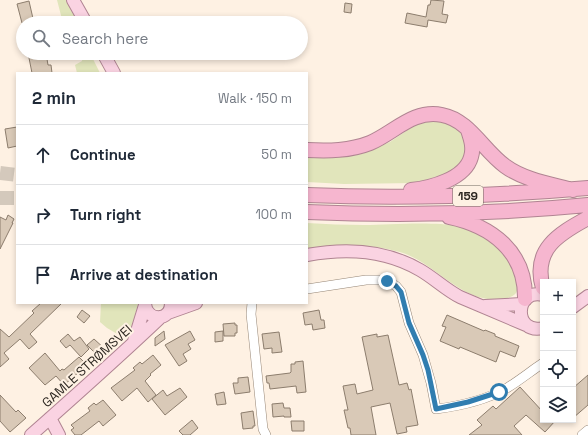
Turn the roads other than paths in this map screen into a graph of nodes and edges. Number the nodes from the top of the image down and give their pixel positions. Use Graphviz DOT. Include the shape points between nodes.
graph roads {
  1 [pos="74,0"];
  2 [pos="82,16"];
  3 [pos="107,60"];
  4 [pos="113,72"];
  5 [pos="468,130"];
  6 [pos="308,150"];
  7 [pos="588,188"];
  8 [pos="573,190"];
  9 [pos="308,195"];
  10 [pos="363,197"];
  11 [pos="588,206"];
  12 [pos="308,212"];
  13 [pos="431,214"];
  14 [pos="588,218"];
  15 [pos="308,255"];
  16 [pos="541,279"];
  17 [pos="308,289"];
  18 [pos="540,295"];
  19 [pos="587,296"];
  20 [pos="576,298"];
  21 [pos="524,302"];
  22 [pos="145,304"];
  23 [pos="192,304"];
  24 [pos="252,304"];
  25 [pos="576,305"];
  26 [pos="482,306"];
  27 [pos="167,311"];
  28 [pos="526,325"];
  29 [pos="540,328"];
  30 [pos="134,341"];
  31 [pos="540,365"];
  32 [pos="50,418"];
  33 [pos="588,430"];
  34 [pos="30,435"];
  35 [pos="59,435"];
  36 [pos="266,435"];
  37 [pos="582,435"];
  1 -- 2 [label="main road"];
  3 -- 4 [label="main road"];
  5 -- 6 [label="highway" via="453,118 429,114 416,116 386,135 360,146"];
  5 -- 8 [label="highway" via="491,155 516,173"];
  5 -- 10 [label="highway" via="472,153 469,164 460,173 447,180 417,189"];
  7 -- 8 [label="highway, 159"];
  8 -- 10 [label="highway, 159" via="502,195"];
  9 -- 10 [label="highway, 159"];
  11 -- 13 [label="highway, 159"];
  12 -- 13 [label="highway, 159"];
  13 -- 21 [label="highway" via="458,219 476,226 504,244 522,271"];
  14 -- 16 [label="highway" via="556,238 545,251 539,272"];
  15 -- 26 [label="main road" via="350,251 369,252 393,258 421,270 452,293"];
  17 -- 31 [label="street" via="366,280 387,281 396,286 401,292 409,323 423,355 436,409 499,392"];
  18 -- 21 [label="main road" via="535,294"];
  19 -- 20 [label="main road"];
  19 -- 25 [label="main road"];
  21 -- 26 [label="main road"];
  21 -- 28 [label="main road" via="521,317"];
  22 -- 27 [label="main road" via="150,315 158,317"];
  22 -- 30 [label="main road"];
  23 -- 27 [label="main road"];
  24 -- 36 [label="street"];
  26 -- 28 [label="main road"];
  27 -- 30 [label="main road, GAMLE STRØMSVEI"];
  28 -- 29 [label="main road" via="534,329"];
  30 -- 32 [label="main road, GAMLE STRØMSVEI"];
  32 -- 34 [label="main road, GAMLE STRØMSVEI"];
  32 -- 35 [label="main road"];
  33 -- 37 [label="street"];
}
